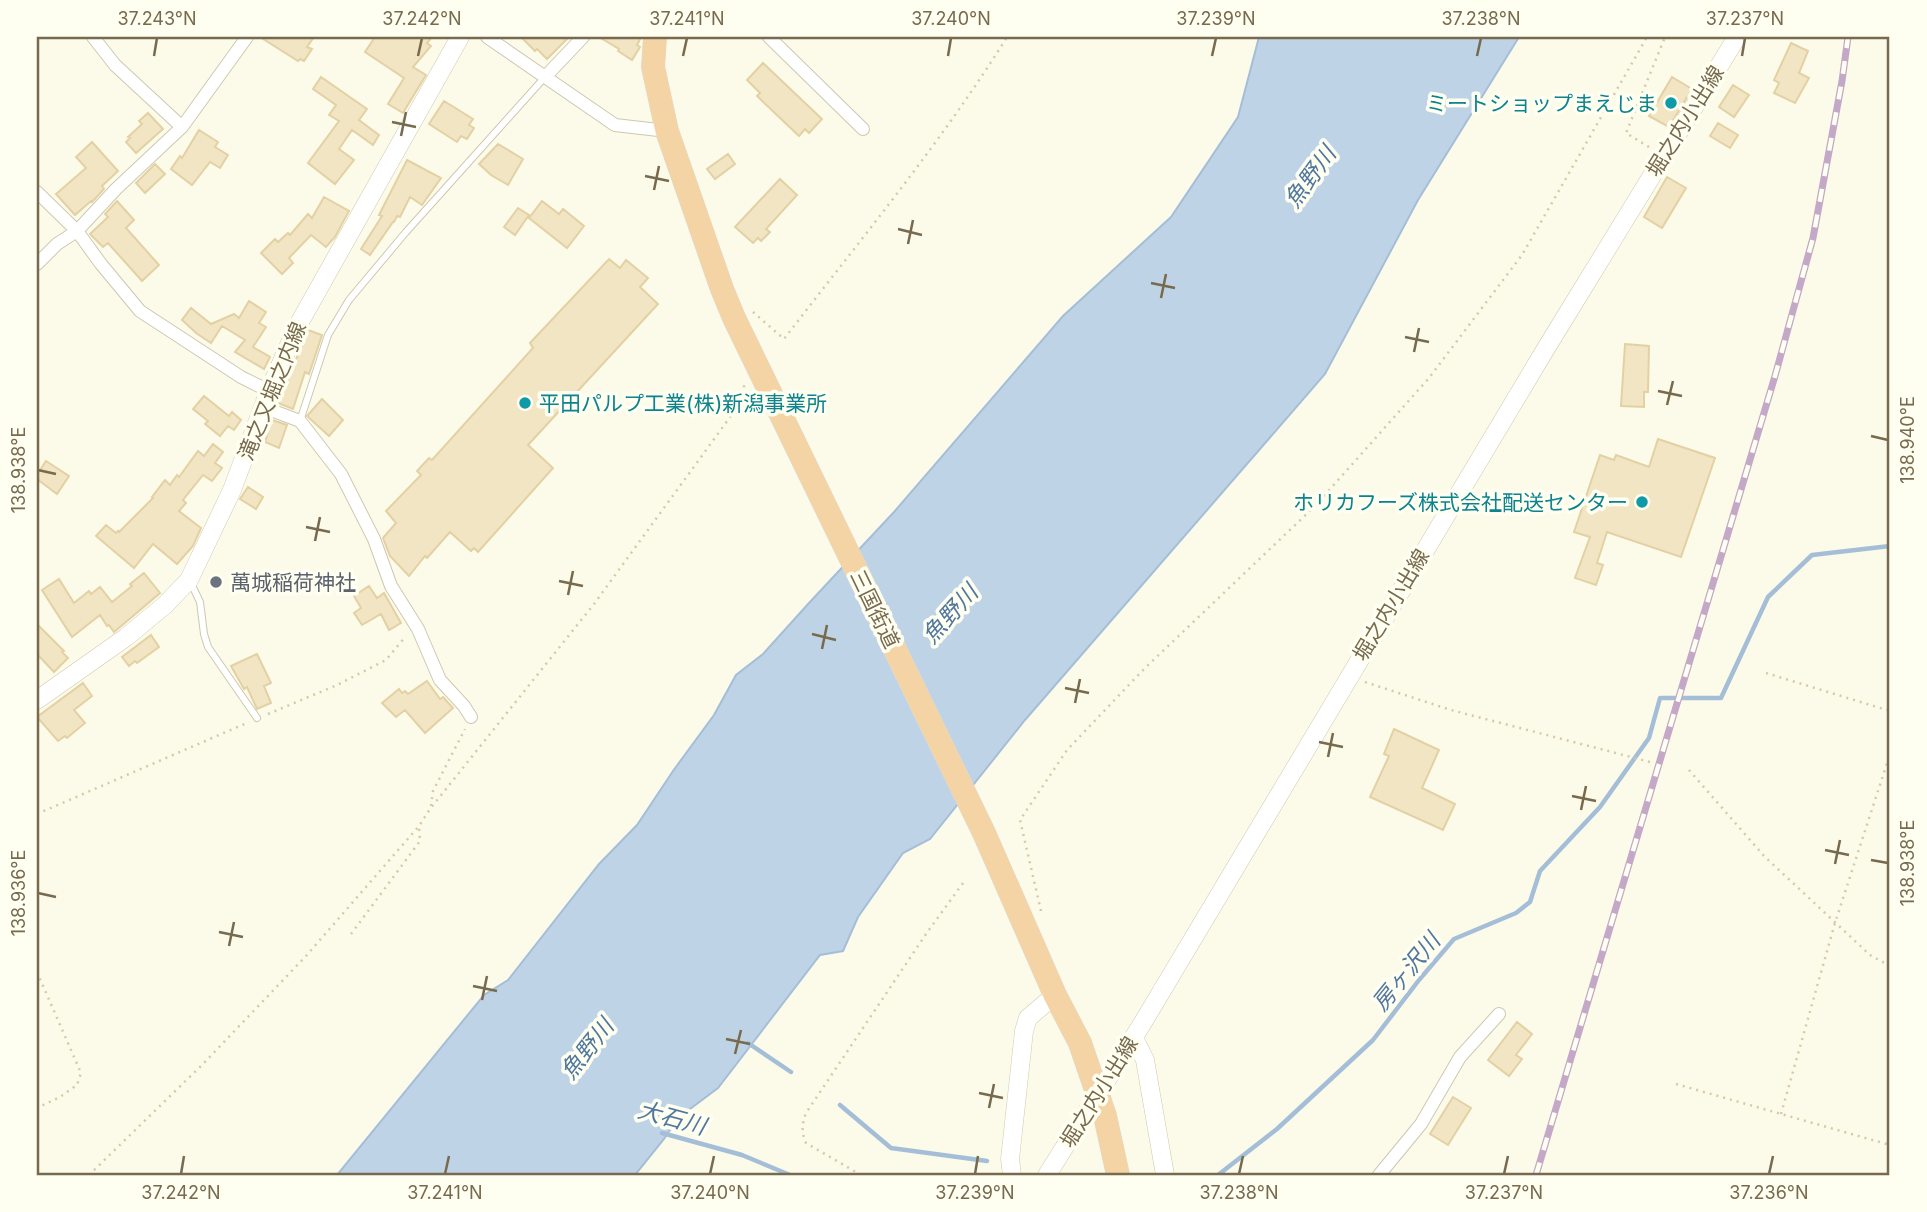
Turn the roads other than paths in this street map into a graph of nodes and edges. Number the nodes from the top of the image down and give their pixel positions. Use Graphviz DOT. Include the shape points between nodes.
graph roads {
  1 [pos="93,37"];
  2 [pos="247,37"];
  3 [pos="460,37"];
  4 [pos="487,37"];
  5 [pos="583,37"];
  6 [pos="655,37"];
  7 [pos="769,37"];
  8 [pos="1737,37"];
  9 [pos="545,77"];
  10 [pos="182,127"];
  11 [pos="863,129"];
  12 [pos="667,131"];
  13 [pos="37,192"];
  14 [pos="77,231"];
  15 [pos="37,264"];
  16 [pos="266,399"];
  17 [pos="299,421"];
  18 [pos="189,580"];
  19 [pos="37,700"];
  20 [pos="471,717"];
  21 [pos="257,719"];
  22 [pos="1055,995"];
  23 [pos="1499,1014"];
  24 [pos="1134,1038"];
  25 [pos="1012,1175"];
  26 [pos="1047,1175"];
  27 [pos="1118,1175"];
  28 [pos="1165,1175"];
  29 [pos="1379,1175"];
  1 -- 10 [label="street" via="115,65"];
  2 -- 10 [label="street"];
  3 -- 16 [label="main road, 滝之又堀之内線" via="296,327"];
  4 -- 9 [label="street"];
  5 -- 9 [label="street"];
  6 -- 12 [label="highway, 三国街道" via="653,67"];
  7 -- 11 [label="street"];
  8 -- 24 [label="main road, 堀之内小出線"];
  9 -- 12 [label="street" via="615,125"];
  9 -- 17 [label="lane" via="349,300 328,335"];
  10 -- 14 [label="street"];
  12 -- 22 [label="highway, 三国街道" via="751,375 984,833"];
  13 -- 14 [label="street"];
  14 -- 15 [label="street"];
  14 -- 16 [label="street" via="140,312 241,377"];
  16 -- 17 [label="street"];
  16 -- 18 [label="main road, 滝之又堀之内線" via="232,490"];
  17 -- 20 [label="street" via="341,474 440,680"];
  18 -- 19 [label="main road, 滝之又堀之内線" via="125,638"];
  18 -- 21 [label="lane" via="200,602 208,647"];
  22 -- 25 [label="main road" via="1028,1018 1024,1031"];
  22 -- 27 [label="highway, 三国街道, bridge" via="1080,1044 1105,1116"];
  23 -- 29 [label="street" via="1460,1057 1421,1124"];
  24 -- 26 [label="main road, 堀之内小出線"];
  24 -- 28 [label="main road" via="1145,1060"];
}
